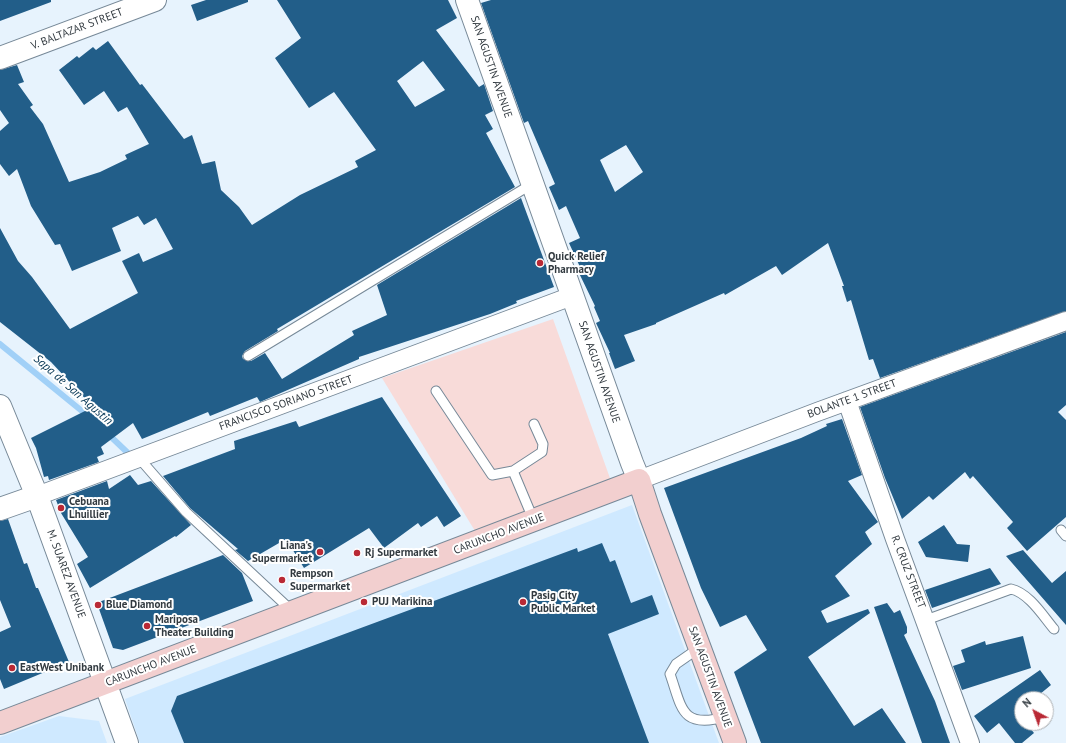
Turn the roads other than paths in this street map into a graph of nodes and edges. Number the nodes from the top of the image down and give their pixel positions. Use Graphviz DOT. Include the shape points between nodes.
graph roads {
  1 [pos="154,0"];
  2 [pos="467,0"];
  3 [pos="131,4"];
  4 [pos="0,58"];
  5 [pos="533,184"];
  6 [pos="572,296"];
  7 [pos="1066,321"];
  8 [pos="248,356"];
  9 [pos="436,392"];
  10 [pos="847,401"];
  11 [pos="0,406"];
  12 [pos="534,424"];
  13 [pos="139,458"];
  14 [pos="513,471"];
  15 [pos="639,480"];
  16 [pos="37,496"];
  17 [pos="0,509"];
  18 [pos="534,521"];
  19 [pos="293,612"];
  20 [pos="926,620"];
  21 [pos="1054,629"];
  22 [pos="699,647"];
  23 [pos="106,683"];
  24 [pos="725,717"];
  25 [pos="0,723"];
  26 [pos="128,743"];
  27 [pos="735,743"];
  28 [pos="970,743"];
  1 -- 3 [label="street, V. BALTAZAR STREET"];
  2 -- 5 [label="street, SAN AGUSTIN AVENUE"];
  3 -- 4 [label="street, V. BALTAZAR STREET"];
  5 -- 6 [label="street, SAN AGUSTIN AVENUE"];
  5 -- 8 [label="lane"];
  6 -- 13 [label="street, FRANCISCO SORIANO STREET"];
  6 -- 15 [label="street, SAN AGUSTIN AVENUE"];
  7 -- 10 [label="street, BOLANTE 1 STREET"];
  9 -- 14 [label="lane" via="492,475"];
  10 -- 15 [label="street, BOLANTE 1 STREET"];
  10 -- 20 [label="street, R. CRUZ STREET" via="892,532"];
  11 -- 16 [label="street, M. SUAREZ AVENUE"];
  12 -- 14 [label="lane" via="544,449"];
  13 -- 16 [label="street, FRANCISCO SORIANO STREET"];
  13 -- 19 [label="lane" via="186,512"];
  14 -- 18 [label="lane"];
  15 -- 18 [label="main road, CARUNCHO AVENUE"];
  15 -- 22 [label="main road, SAN AGUSTIN AVENUE"];
  16 -- 17 [label="street, FRANCISCO SORIANO STREET"];
  16 -- 23 [label="street, M. SUAREZ AVENUE"];
  18 -- 19 [label="main road, CARUNCHO AVENUE"];
  19 -- 23 [label="main road, CARUNCHO AVENUE"];
  20 -- 21 [label="lane" via="1011,589 1018,590 1025,596"];
  20 -- 28 [label="street, R. CRUZ STREET"];
  22 -- 24 [label="main road, SAN AGUSTIN AVENUE"];
  22 -- 24 [label="lane" via="676,664 670,674 684,713 696,720 712,721"];
  23 -- 25 [label="main road, CARUNCHO AVENUE"];
  23 -- 26 [label="street, M. SUAREZ AVENUE"];
  24 -- 27 [label="main road, SAN AGUSTIN AVENUE"];
}
